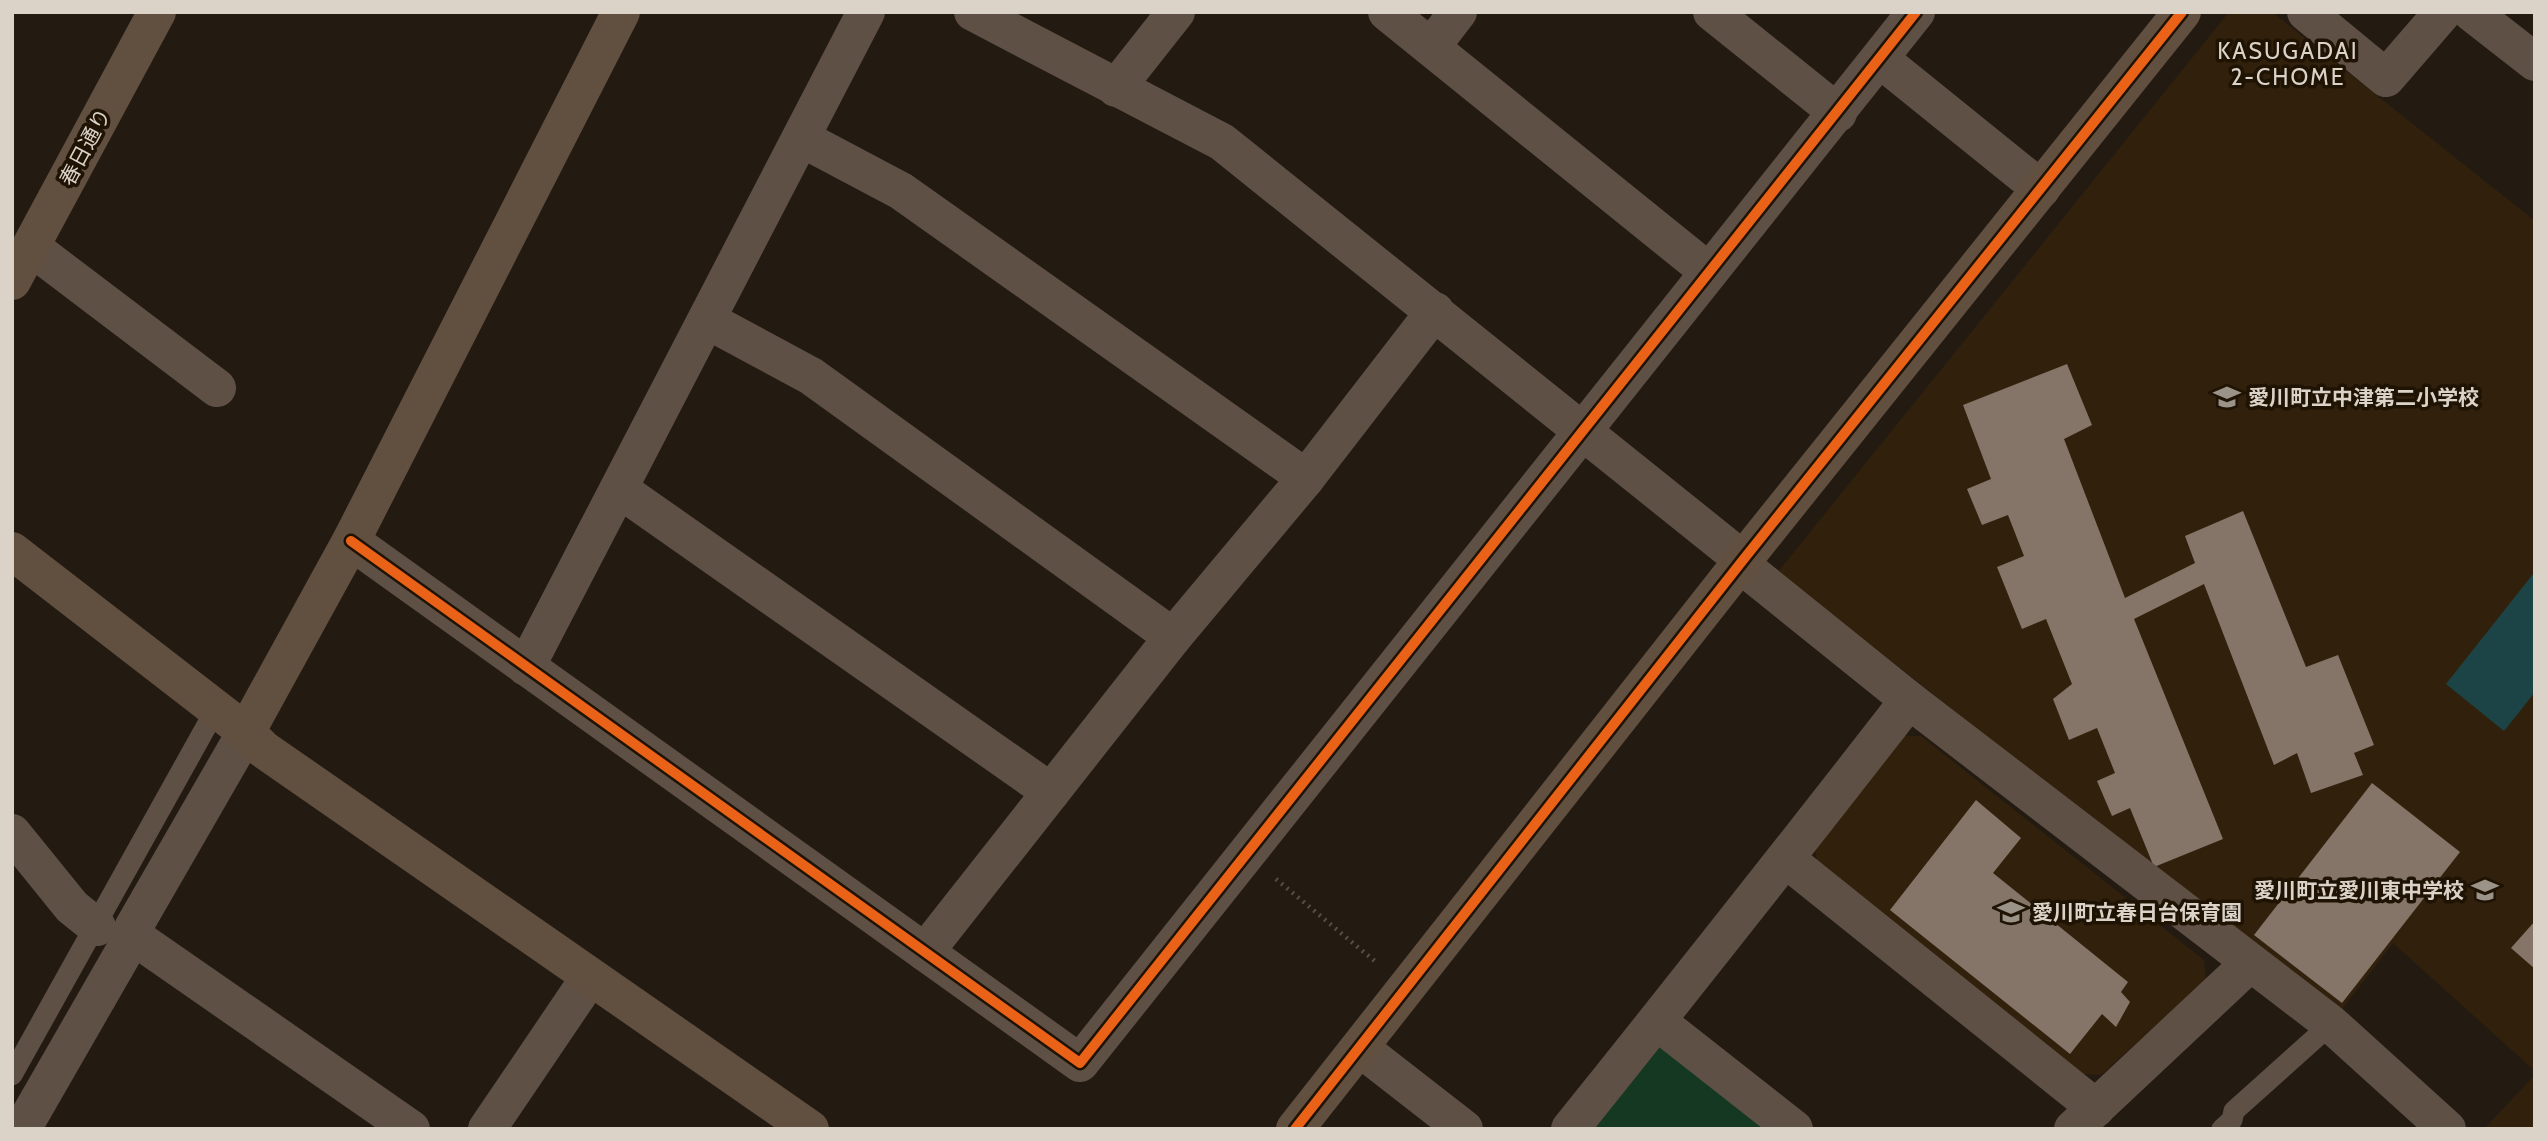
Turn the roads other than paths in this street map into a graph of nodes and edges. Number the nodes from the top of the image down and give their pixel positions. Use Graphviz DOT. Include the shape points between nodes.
graph roads {
  1 [pos="157,12"];
  2 [pos="621,12"];
  3 [pos="866,12"];
  4 [pos="973,12"];
  5 [pos="1176,12"];
  6 [pos="1387,12"];
  7 [pos="1458,12"];
  8 [pos="1712,12"];
  9 [pos="1916,12"];
  10 [pos="2182,12"];
  11 [pos="2306,12"];
  12 [pos="2443,12"];
  13 [pos="2471,12"];
  14 [pos="1431,47"];
  15 [pos="1880,59"];
  16 [pos="2535,62"];
  17 [pos="1116,89"];
  18 [pos="1838,113"];
  19 [pos="801,138"];
  20 [pos="2040,189"];
  21 [pos="31,247"];
  22 [pos="1709,272"];
  23 [pos="12,281"];
  24 [pos="1435,311"];
  25 [pos="707,320"];
  26 [pos="217,388"];
  27 [pos="1585,431"];
  28 [pos="1306,478"];
  29 [pos="619,489"];
  30 [pos="351,541"];
  31 [pos="12,551"];
  32 [pos="1741,562"];
  33 [pos="1173,638"];
  34 [pos="526,667"];
  35 [pos="1909,700"];
  36 [pos="216,709"];
  37 [pos="246,732"];
  38 [pos="1051,792"];
  39 [pos="12,833"];
  40 [pos="1786,859"];
  41 [pos="97,927"];
  42 [pos="133,936"];
  43 [pos="925,952"];
  44 [pos="2249,964"];
  45 [pos="590,976"];
  46 [pos="1658,1022"];
  47 [pos="2331,1024"];
  48 [pos="1360,1048"];
  49 [pos="12,1075"];
  50 [pos="2084,1118"];
  51 [pos="26,1127"];
  52 [pos="1461,1128"];
  53 [pos="411,1129"];
  54 [pos="487,1129"];
  55 [pos="810,1129"];
  56 [pos="1295,1129"];
  57 [pos="1570,1129"];
  58 [pos="1794,1129"];
  59 [pos="2222,1129"];
  60 [pos="2446,1129"];
  1 -- 21 [label="street, 春日通り"];
  2 -- 30 [label="street"];
  3 -- 19 [label="street"];
  4 -- 17 [label="street"];
  5 -- 17 [label="street"];
  6 -- 14 [label="street"];
  7 -- 14 [label="street"];
  8 -- 18 [label="street"];
  9 -- 15 [label="street"];
  10 -- 20 [label="street"];
  11 -- 12 [label="street" via="2386,78"];
  13 -- 16 [label="street"];
  14 -- 22 [label="street"];
  15 -- 18 [label="street"];
  15 -- 20 [label="street"];
  17 -- 24 [label="street" via="1222,142"];
  18 -- 22 [label="street"];
  19 -- 25 [label="street"];
  19 -- 28 [label="street" via="901,191"];
  20 -- 32 [label="street"];
  21 -- 23 [label="street, 春日通り"];
  21 -- 26 [label="street"];
  22 -- 27 [label="street"];
  24 -- 27 [label="street"];
  24 -- 28 [label="street"];
  25 -- 29 [label="street"];
  25 -- 33 [label="street" via="811,376"];
  27 -- 32 [label="street"];
  27 -- 43 [label="street" via="1080,1063"];
  28 -- 33 [label="street"];
  29 -- 34 [label="street"];
  29 -- 38 [label="street"];
  30 -- 34 [label="street"];
  30 -- 37 [label="street"];
  31 -- 36 [label="street"];
  32 -- 35 [label="street"];
  32 -- 48 [label="street"];
  33 -- 38 [label="street"];
  34 -- 43 [label="street"];
  35 -- 40 [label="street"];
  35 -- 44 [label="street"];
  36 -- 37 [label="street"];
  36 -- 41 [label="lane"];
  37 -- 42 [label="street" via="133,928"];
  37 -- 45 [label="street" via="263,749"];
  38 -- 43 [label="street"];
  39 -- 41 [label="street" via="72,907"];
  40 -- 46 [label="street" via="1679,989"];
  40 -- 50 [label="street"];
  41 -- 49 [label="lane"];
  42 -- 51 [label="street"];
  42 -- 53 [label="street"];
  44 -- 47 [label="street"];
  44 -- 50 [label="street"];
  45 -- 54 [label="street"];
  45 -- 55 [label="street"];
  46 -- 57 [label="street"];
  46 -- 58 [label="street"];
  47 -- 59 [label="lane" via="2234,1111"];
  47 -- 60 [label="street"];
  48 -- 52 [label="street"];
  48 -- 56 [label="street"];
}
